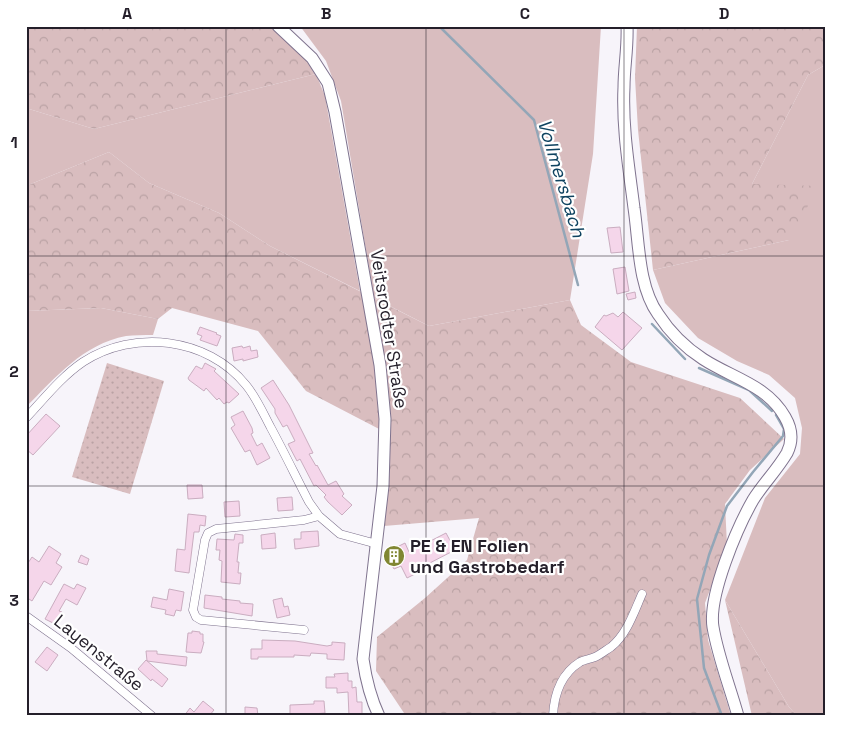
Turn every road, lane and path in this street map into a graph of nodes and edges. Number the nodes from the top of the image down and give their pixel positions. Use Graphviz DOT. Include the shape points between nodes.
graph roads {
  1 [pos="278,26"];
  2 [pos="627,26"];
  3 [pos="26,418"];
  4 [pos="319,516"];
  5 [pos="377,544"];
  6 [pos="642,594"];
  7 [pos="26,616"];
  8 [pos="304,630"];
  9 [pos="152,716"];
  10 [pos="379,716"];
  11 [pos="553,716"];
  12 [pos="738,716"];
  1 -- 5 [label="main road, Veitsrodter Straße" via="312,58 328,83 335,112 380,365 385,419"];
  2 -- 12 [label="main road" via="625,119 642,273 651,303 668,328 690,349 770,397 782,411 791,434 787,453 758,492 742,524 712,605 713,626"];
  3 -- 4 [label="street" via="71,372 108,349 156,341 182,345 207,354 246,385"];
  4 -- 5 [label="street" via="340,534"];
  4 -- 8 [label="street" via="216,529 208,533 192,610 201,620"];
  5 -- 10 [label="main road, Veitsrodter Straße" via="363,659 371,699"];
  6 -- 11 [label="street" via="623,635 611,647 580,662 562,680"];
  7 -- 9 [label="street, Layenstraße" via="78,653"];
}
